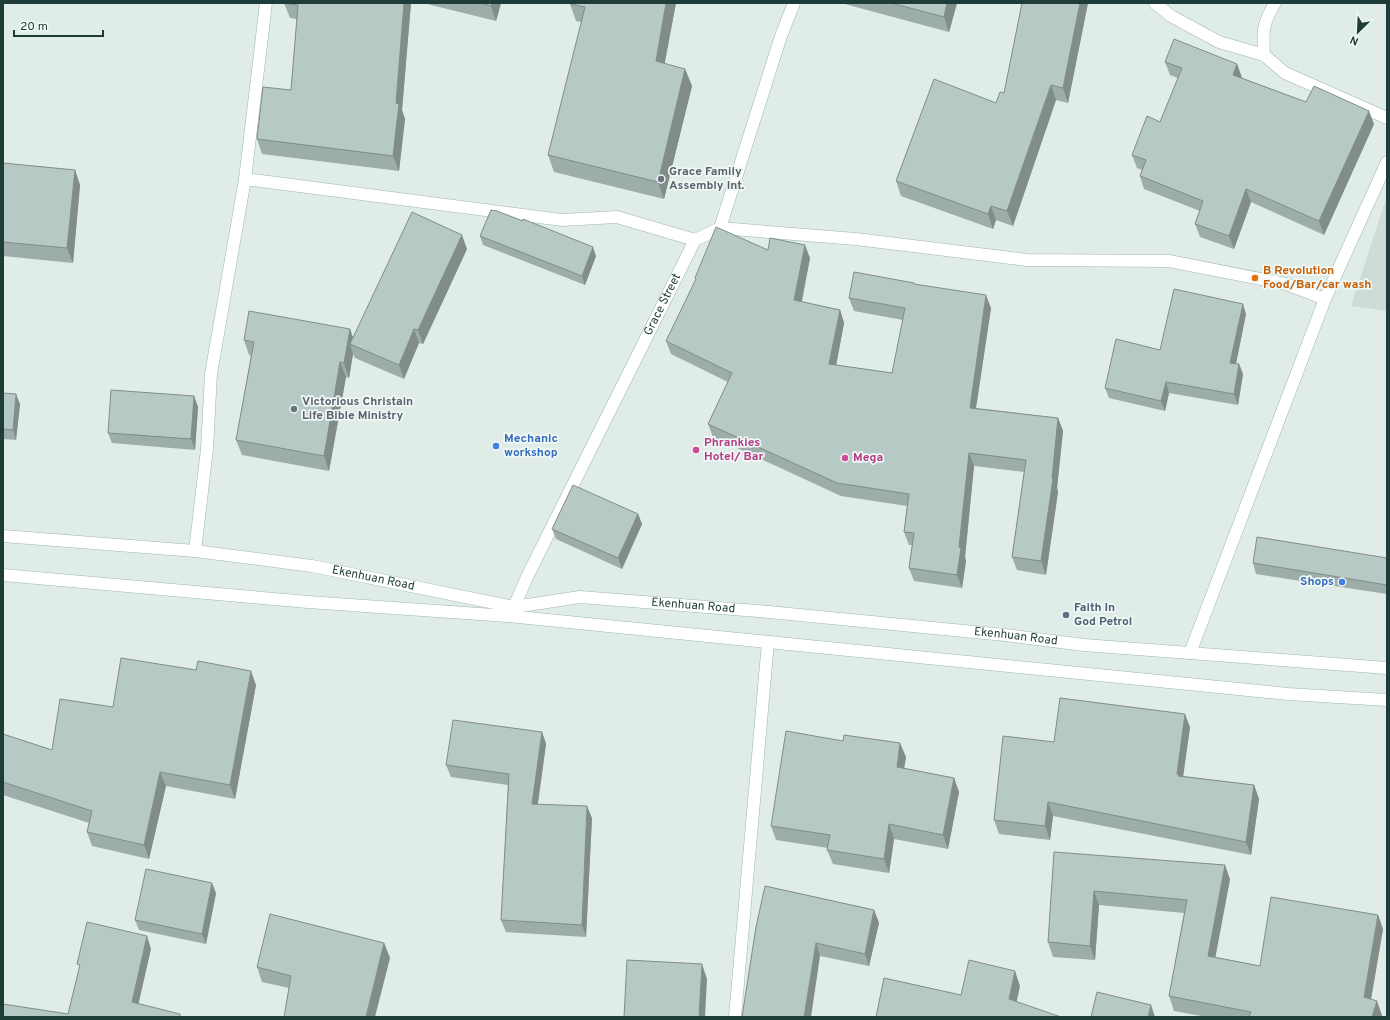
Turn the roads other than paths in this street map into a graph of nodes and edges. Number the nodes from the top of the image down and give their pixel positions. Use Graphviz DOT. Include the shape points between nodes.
graph roads {
  1 [pos="266,3"];
  2 [pos="794,3"];
  3 [pos="1155,3"];
  4 [pos="1275,3"];
  5 [pos="1264,55"];
  6 [pos="1387,118"];
  7 [pos="1387,162"];
  8 [pos="245,179"];
  9 [pos="720,228"];
  10 [pos="695,240"];
  11 [pos="1325,299"];
  12 [pos="3,536"];
  13 [pos="195,551"];
  14 [pos="3,574"];
  15 [pos="514,607"];
  16 [pos="768,642"];
  17 [pos="1190,653"];
  18 [pos="1387,668"];
  19 [pos="1387,700"];
  20 [pos="735,1017"];
  1 -- 8 [label="street"];
  2 -- 9 [label="street" via="781,36"];
  3 -- 5 [label="street" via="1171,16 1219,42"];
  4 -- 5 [label="street" via="1267,17 1263,32"];
  5 -- 6 [label="street" via="1285,73"];
  7 -- 11 [label="street"];
  8 -- 10 [label="street" via="562,220 617,217"];
  8 -- 13 [label="street" via="211,374 207,449"];
  9 -- 10 [label="street"];
  9 -- 11 [label="street" via="856,239 1027,260 1169,261 1286,284"];
  10 -- 15 [label="street, Grace Street"];
  11 -- 17 [label="street"];
  12 -- 13 [label="street, Ekenhuan Road"];
  13 -- 15 [label="street, Ekenhuan Road" via="312,566"];
  14 -- 16 [label="street, Ekenhuan Road" via="301,601 508,616"];
  15 -- 17 [label="street, Ekenhuan Road" via="580,597 769,612"];
  16 -- 19 [label="street, Ekenhuan Road" via="1288,694"];
  16 -- 20 [label="street"];
  17 -- 18 [label="street, Ekenhuan Road"];
}
